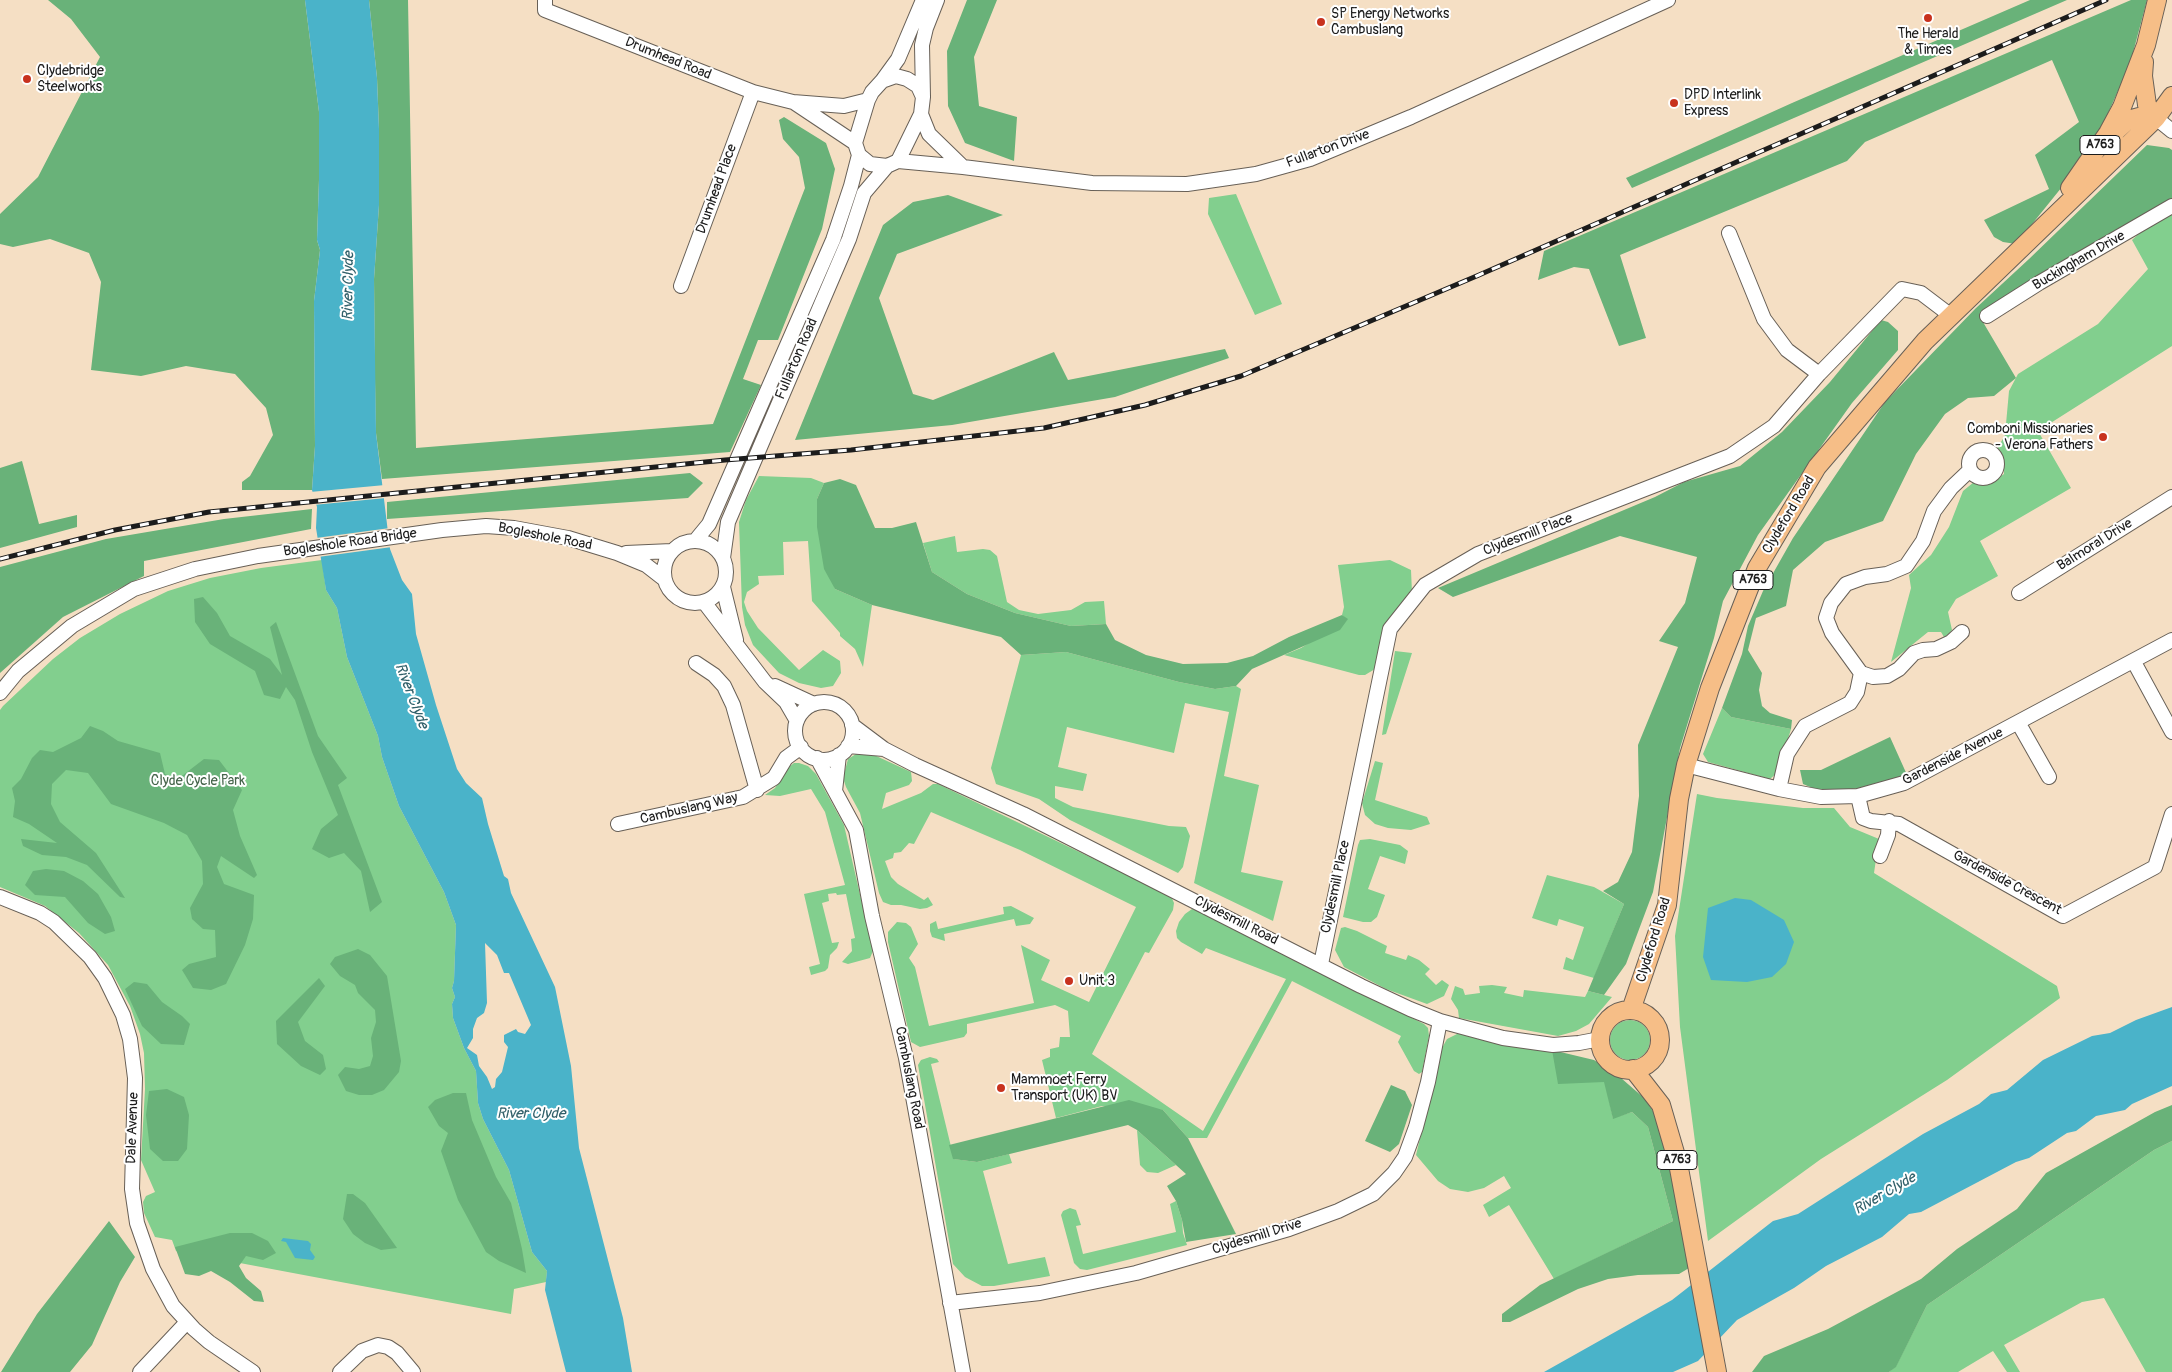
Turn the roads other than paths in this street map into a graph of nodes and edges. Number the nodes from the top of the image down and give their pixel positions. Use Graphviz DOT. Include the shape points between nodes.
graph roads {
  1 [pos="923,0"];
  2 [pos="937,0"];
  3 [pos="1668,0"];
  4 [pos="2157,0"];
  5 [pos="545,5"];
  6 [pos="2146,45"];
  7 [pos="882,81"];
  8 [pos="753,92"];
  9 [pos="2172,96"];
  10 [pos="923,97"];
  11 [pos="868,100"];
  12 [pos="793,102"];
  13 [pos="922,114"];
  14 [pos="2156,118"];
  15 [pos="2172,131"];
  16 [pos="857,149"];
  17 [pos="892,163"];
  18 [pos="963,166"];
  19 [pos="2082,174"];
  20 [pos="2172,206"];
  21 [pos="1729,233"];
  22 [pos="2034,234"];
  23 [pos="681,286"];
  24 [pos="1950,315"];
  25 [pos="1987,316"];
  26 [pos="1819,374"];
  27 [pos="1970,470"];
  28 [pos="2172,497"];
  29 [pos="442,530"];
  30 [pos="695,541"];
  31 [pos="672,550"];
  32 [pos="617,553"];
  33 [pos="723,558"];
  34 [pos="664,578"];
  35 [pos="723,587"];
  36 [pos="2019,593"];
  37 [pos="704,602"];
  38 [pos="1962,632"];
  39 [pos="2172,640"];
  40 [pos="738,646"];
  41 [pos="2134,662"];
  42 [pos="696,663"];
  43 [pos="1860,673"];
  44 [pos="766,682"];
  45 [pos="0,693"];
  46 [pos="814,704"];
  47 [pos="797,721"];
  48 [pos="2019,724"];
  49 [pos="852,725"];
  50 [pos="2172,732"];
  51 [pos="801,747"];
  52 [pos="884,749"];
  53 [pos="844,751"];
  54 [pos="817,758"];
  55 [pos="1686,765"];
  56 [pos="2048,777"];
  57 [pos="1779,789"];
  58 [pos="758,790"];
  59 [pos="835,791"];
  60 [pos="1858,796"];
  61 [pos="2172,814"];
  62 [pos="1889,822"];
  63 [pos="618,824"];
  64 [pos="1880,856"];
  65 [pos="0,897"];
  66 [pos="1320,964"];
  67 [pos="1631,1010"];
  68 [pos="1440,1021"];
  69 [pos="1600,1039"];
  70 [pos="1633,1069"];
  71 [pos="950,1303"];
  72 [pos="187,1322"];
  73 [pos="144,1370"];
  74 [pos="254,1372"];
  75 [pos="340,1372"];
  76 [pos="413,1372"];
  77 [pos="963,1372"];
  78 [pos="1717,1372"];
  1 -- 7 [label="street" via="902,52"];
  2 -- 10 [label="street" via="922,45"];
  3 -- 18 [label="street, Fullarton Drive" via="1402,121 1310,159 1256,174 1187,184 1101,184"];
  4 -- 6 [label="main road, A763"];
  5 -- 8 [label="street, Drumhead Road"];
  6 -- 14 [label="main road" via="2144,91 2147,105"];
  6 -- 19 [label="main road, Clydeford Road / A763" via="2122,107"];
  7 -- 10 [label="street" via="896,76 907,79 918,86"];
  7 -- 11 [label="street, Fullarton Road"];
  8 -- 12 [label="street, Drumhead Road"];
  8 -- 23 [label="street, Drumhead Place"];
  9 -- 14 [label="main road, A763"];
  10 -- 13 [label="street"];
  11 -- 12 [label="street" via="844,106"];
  11 -- 16 [label="street, Fullarton Road"];
  12 -- 16 [label="street, Fullarton Drive"];
  13 -- 17 [label="street, Fullarton Road"];
  13 -- 18 [label="street" via="929,134"];
  14 -- 15 [label="street"];
  14 -- 19 [label="main road" via="2144,116 2128,120"];
  14 -- 22 [label="main road, Clydeford Road / A763"];
  16 -- 17 [label="street, Fullarton Drive" via="870,164"];
  16 -- 30 [label="street, Fullarton Road" via="851,186 833,240 709,524"];
  17 -- 18 [label="street, Fullarton Drive"];
  17 -- 33 [label="street, Fullarton Road" via="864,192 849,238 728,522"];
  19 -- 22 [label="main road, Clydeford Road / A763"];
  20 -- 25 [label="street, Buckingham Drive"];
  21 -- 26 [label="street" via="1764,319 1787,350"];
  22 -- 24 [label="main road, Clydeford Road / A763"];
  24 -- 26 [label="street, Clydesmill Place" via="1920,293 1902,289"];
  24 -- 55 [label="main road, Clydeford Road / A763" via="1817,467 1757,568 1710,688"];
  26 -- 66 [label="street, Clydesmill Place" via="1774,426 1730,456 1478,554 1425,585 1390,629"];
  27 -- 43 [label="street" via="1934,511 1923,541 1906,566 1846,584 1831,602 1826,618 1832,633"];
  28 -- 36 [label="street, Balmoral Drive"];
  29 -- 32 [label="street, Bogleshole Road" via="486,526 514,528 568,538"];
  29 -- 45 [label="street, Bogleshole Road Bridge" via="258,556 194,569 134,590 72,626 18,671"];
  30 -- 31 [label="street"];
  30 -- 33 [label="street" via="711,546"];
  31 -- 32 [label="street, Bogleshole Road"];
  31 -- 34 [label="street" via="665,564"];
  32 -- 34 [label="street, Bogleshole Road" via="646,565"];
  33 -- 35 [label="street" via="726,568"];
  34 -- 37 [label="street" via="677,598 685,602"];
  35 -- 37 [label="street" via="712,599"];
  35 -- 40 [label="street"];
  37 -- 40 [label="street"];
  38 -- 43 [label="street" via="1936,649 1914,653 1887,676 1873,677"];
  39 -- 41 [label="street, Gardenside Avenue"];
  40 -- 44 [label="street"];
  41 -- 48 [label="street, Gardenside Avenue"];
  41 -- 50 [label="street"];
  42 -- 58 [label="street" via="724,686 733,704"];
  43 -- 57 [label="street" via="1857,692 1850,703 1806,726 1787,754"];
  44 -- 46 [label="street"];
  44 -- 47 [label="street" via="786,702"];
  46 -- 47 [label="street" via="801,713"];
  46 -- 49 [label="street" via="823,702 839,706 850,717"];
  47 -- 51 [label="street" via="796,739"];
  48 -- 56 [label="street"];
  48 -- 60 [label="street, Gardenside Avenue" via="1904,783"];
  49 -- 52 [label="street, Clydesmill Road"];
  49 -- 53 [label="street" via="853,732"];
  51 -- 54 [label="street"];
  51 -- 58 [label="street, Cambuslang Way" via="786,758 774,778"];
  52 -- 53 [label="street, Clydesmill Road"];
  52 -- 66 [label="street, Clydesmill Road" via="1023,814"];
  53 -- 54 [label="street" via="832,758"];
  53 -- 59 [label="street"];
  54 -- 59 [label="street, Cambuslang Road"];
  55 -- 57 [label="street, Gardenside Avenue"];
  55 -- 67 [label="main road, Clydeford Road / A763" via="1667,905"];
  57 -- 60 [label="street, Gardenside Avenue" via="1821,797"];
  58 -- 63 [label="street, Cambuslang Way" via="743,797"];
  59 -- 71 [label="street, Cambuslang Road" via="856,830 872,916 906,1058"];
  60 -- 62 [label="street, Gardenside Crescent" via="1863,818 1871,822"];
  61 -- 62 [label="street, Gardenside Crescent" via="2155,867 2063,916 1899,824"];
  62 -- 64 [label="street"];
  65 -- 72 [label="street, Dale Avenue" via="40,913 70,936 106,978 130,1039 135,1078 132,1188 137,1223 153,1269 173,1306"];
  66 -- 68 [label="street, Clydesmill Road"];
  67 -- 69 [label="main road" via="1622,1011 1607,1022"];
  67 -- 70 [label="main road" via="1650,1017 1660,1034 1660,1044 1651,1061"];
  68 -- 69 [label="street, Clydesmill Road" via="1503,1038 1553,1045"];
  68 -- 71 [label="street, Clydesmill Drive" via="1428,1082 1405,1157 1373,1194 1289,1229 1136,1273 1040,1293"];
  69 -- 70 [label="main road" via="1606,1058 1618,1067"];
  70 -- 78 [label="main road, A763" via="1661,1106 1678,1163"];
  71 -- 77 [label="street, Cambuslang Road"];
  72 -- 73 [label="street"];
  72 -- 74 [label="street, Dale Avenue" via="209,1342"];
  75 -- 76 [label="street" via="362,1351 378,1345 397,1353"];
}
